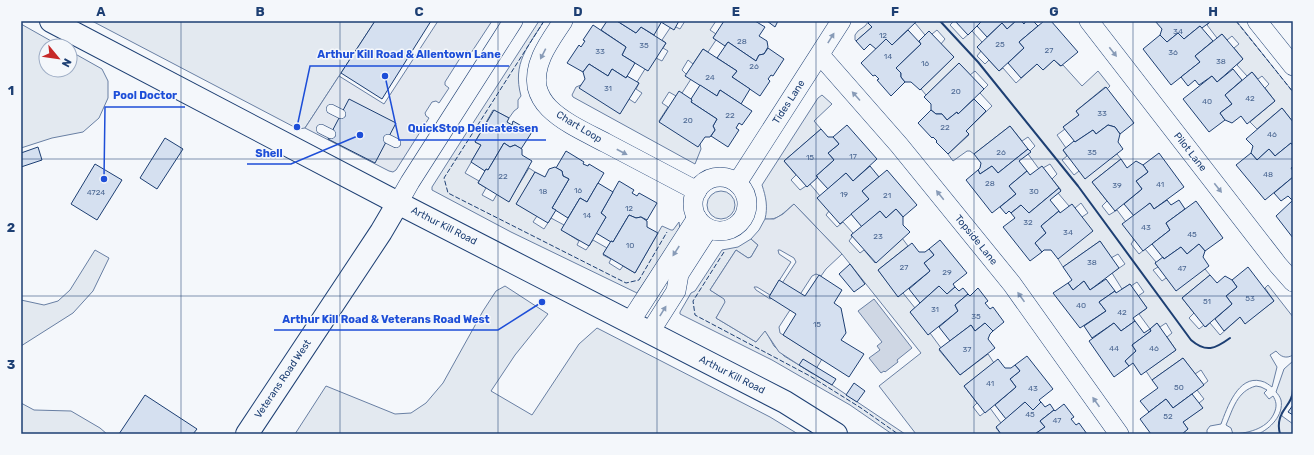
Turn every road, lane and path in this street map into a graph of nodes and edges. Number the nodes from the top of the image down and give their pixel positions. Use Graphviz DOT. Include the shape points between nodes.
graph roads {
  1 [pos="51,21"];
  2 [pos="514,21"];
  3 [pos="563,21"];
  4 [pos="841,21"];
  5 [pos="1089,21"];
  6 [pos="1257,21"];
  7 [pos="820,55"];
  8 [pos="1293,66"];
  9 [pos="331,109"];
  10 [pos="341,114"];
  11 [pos="321,129"];
  12 [pos="331,134"];
  13 [pos="737,183"];
  14 [pos="697,191"];
  15 [pos="398,203"];
  16 [pos="709,226"];
  17 [pos="1293,282"];
  18 [pos="630,322"];
  19 [pos="650,332"];
  20 [pos="247,434"];
  21 [pos="836,434"];
  22 [pos="1119,434"];
  1 -- 15 [label="street, Arthur Kill Road"];
  2 -- 15 [label="street"];
  3 -- 14 [label="street, Chart Loop, one-way" via="539,60 536,76 540,97 559,117"];
  7 -- 4 [label="street, Tides Lane, one-way"];
  5 -- 17 [label="street, Pilot Lane, one-way"];
  6 -- 8 [label="street"];
  7 -- 13 [label="street, Tides Lane"];
  22 -- 7 [label="street, Topside Lane, one-way" via="1007,278 899,145"];
  9 -- 10 [label="lane"];
  11 -- 12 [label="lane"];
  13 -- 14 [label="street" via="722,177 714,178 706,181"];
  13 -- 16 [label="street" via="747,197 746,215 735,228"];
  14 -- 16 [label="street" via="693,202 694,211"];
  15 -- 18 [label="street, Arthur Kill Road"];
  15 -- 20 [label="street, Veterans Road West"];
  16 -- 18 [label="street, one-way"];
  19 -- 16 [label="street, one-way" via="676,291 688,281"];
  18 -- 19 [label="street, Arthur Kill Road"];
  19 -- 21 [label="street, Arthur Kill Road" via="784,402"];
}
